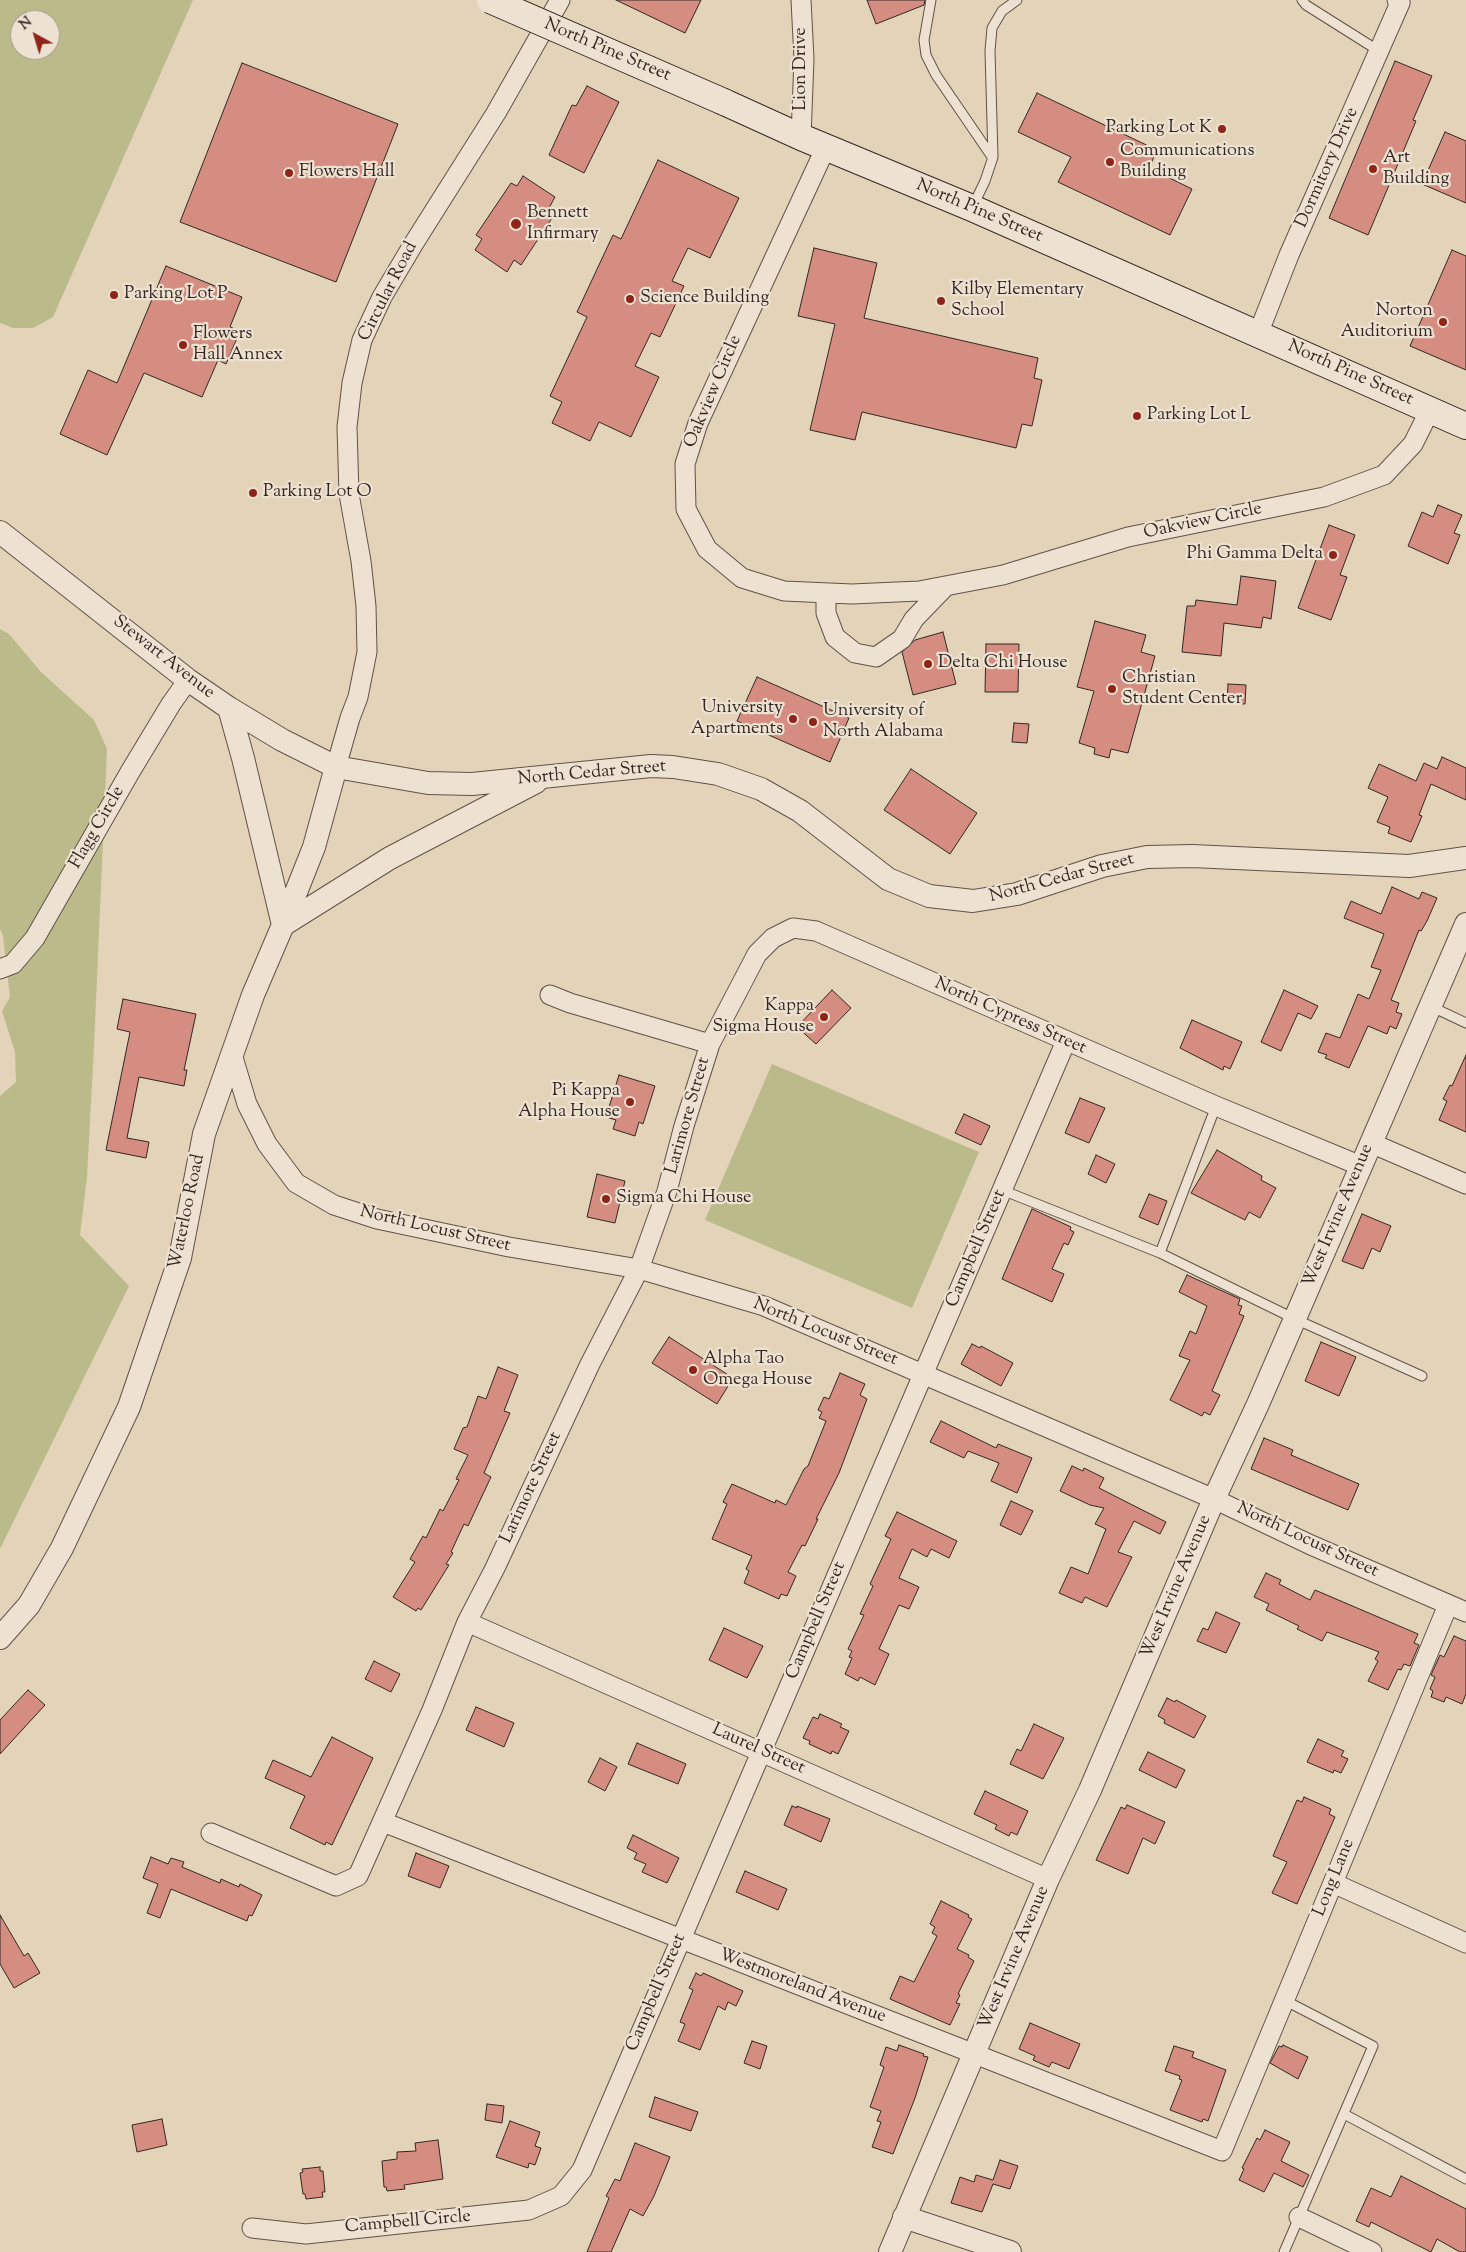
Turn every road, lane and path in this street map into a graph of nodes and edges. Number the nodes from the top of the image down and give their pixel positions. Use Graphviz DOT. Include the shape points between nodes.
graph roads {
  1 [pos="490,0"];
  2 [pos="560,0"];
  3 [pos="800,0"];
  4 [pos="931,0"];
  5 [pos="1017,0"];
  6 [pos="1302,0"];
  7 [pos="1400,1"];
  8 [pos="1379,51"];
  9 [pos="801,137"];
  10 [pos="826,147"];
  11 [pos="992,157"];
  12 [pos="972,208"];
  13 [pos="1258,334"];
  14 [pos="1430,410"];
  15 [pos="1466,426"];
  16 [pos="0,532"];
  17 [pos="944,588"];
  18 [pos="826,593"];
  19 [pos="188,680"];
  20 [pos="229,708"];
  21 [pos="336,767"];
  22 [pos="544,777"];
  23 [pos="1466,858"];
  24 [pos="1466,924"];
  25 [pos="284,925"];
  26 [pos="0,969"];
  27 [pos="550,994"];
  28 [pos="1430,1006"];
  29 [pos="1466,1023"];
  30 [pos="1066,1042"];
  31 [pos="710,1044"];
  32 [pos="232,1054"];
  33 [pos="1216,1106"];
  34 [pos="1371,1143"];
  35 [pos="1361,1166"];
  36 [pos="1466,1184"];
  37 [pos="1002,1190"];
  38 [pos="1160,1253"];
  39 [pos="639,1269"];
  40 [pos="1295,1318"];
  41 [pos="923,1373"];
  42 [pos="1422,1376"];
  43 [pos="1214,1499"];
  44 [pos="1448,1604"];
  45 [pos="1466,1612"];
  46 [pos="467,1622"];
  47 [pos="0,1638"];
  48 [pos="760,1751"];
  49 [pos="383,1822"];
  50 [pos="212,1833"];
  51 [pos="1048,1879"];
  52 [pos="1333,1883"];
  53 [pos="680,1938"];
  54 [pos="1466,1943"];
  55 [pos="1284,2000"];
  56 [pos="974,2054"];
  57 [pos="1344,2114"];
  58 [pos="1222,2152"];
  59 [pos="1466,2179"];
  60 [pos="561,2196"];
  61 [pos="1299,2216"];
  62 [pos="904,2217"];
  63 [pos="252,2228"];
  64 [pos="890,2252"];
  65 [pos="1010,2252"];
  66 [pos="1284,2252"];
  67 [pos="1372,2252"];
  1 -- 9 [label="main road, North Pine Street, bridge"];
  2 -- 21 [label="street, Circular Road" via="496,113 382,297 362,340 352,383 347,427 349,494 365,597 367,652 358,697"];
  3 -- 9 [label="street, Lion Drive" via="804,59"];
  4 -- 11 [label="lane" via="924,40 926,55"];
  5 -- 11 [label="lane" via="1002,10 992,28"];
  6 -- 8 [label="lane"];
  7 -- 8 [label="street, Dormitory Drive"];
  8 -- 13 [label="street, Dormitory Drive"];
  9 -- 10 [label="main road, North Pine Street"];
  10 -- 12 [label="main road, North Pine Street"];
  10 -- 18 [label="street, Oakview Circle" via="702,414 685,464 686,508 707,549 742,578 784,591"];
  11 -- 12 [label="lane"];
  12 -- 13 [label="main road, North Pine Street"];
  13 -- 14 [label="main road, North Pine Street"];
  14 -- 15 [label="main road, North Pine Street"];
  14 -- 17 [label="street, Oakview Circle" via="1413,444 1384,475 1324,497 1128,537 1004,575"];
  16 -- 19 [label="street, Stewart Avenue"];
  17 -- 18 [label="street, Oakview Circle" via="890,593"];
  17 -- 18 [label="street" via="914,619 902,639 876,657 855,653 834,637 826,613"];
  19 -- 20 [label="street, Stewart Avenue"];
  19 -- 26 [label="street, Flagg Circle" via="130,772 35,938 13,964"];
  20 -- 21 [label="street, Stewart Avenue"];
  20 -- 25 [label="street"];
  21 -- 22 [label="street, North Cedar Street" via="428,783 472,784"];
  21 -- 25 [label="street, Waterloo Road" via="314,847"];
  22 -- 23 [label="street, North Cedar Street" via="651,766 718,774 761,789 800,811 888,879 929,896 973,901 1017,894 1102,866 1146,857 1192,856 1409,866"];
  22 -- 25 [label="street" via="390,858"];
  24 -- 28 [label="street, West Irvine Avenue"];
  25 -- 32 [label="street, Waterloo Road" via="253,995"];
  27 -- 31 [label="street" via="570,1003"];
  28 -- 29 [label="lane"];
  28 -- 34 [label="street, West Irvine Avenue"];
  30 -- 31 [label="street, North Cypress Street" via="816,931 793,928 773,938 757,954"];
  30 -- 33 [label="street, North Cypress Street"];
  30 -- 37 [label="street, Campbell Street"];
  31 -- 39 [label="street, Larimore Street" via="667,1190"];
  32 -- 39 [label="street, North Locust Street" via="247,1104 267,1144 296,1183 334,1205 377,1219 499,1246"];
  32 -- 47 [label="street, Waterloo Road" via="204,1134 180,1258 129,1407 62,1548 29,1605"];
  33 -- 35 [label="street, North Cypress Street"];
  33 -- 38 [label="lane"];
  34 -- 35 [label="street, West Irvine Avenue"];
  34 -- 36 [label="street"];
  35 -- 40 [label="street, West Irvine Avenue"];
  37 -- 38 [label="lane"];
  37 -- 41 [label="street, Campbell Street"];
  38 -- 40 [label="lane"];
  39 -- 41 [label="street, North Locust Street" via="764,1306"];
  39 -- 46 [label="street, Larimore Street"];
  40 -- 42 [label="lane"];
  40 -- 43 [label="street, West Irvine Avenue"];
  41 -- 43 [label="street, North Locust Street"];
  41 -- 48 [label="street, Campbell Street"];
  43 -- 44 [label="street, North Locust Street"];
  43 -- 51 [label="street, West Irvine Avenue" via="1090,1790"];
  44 -- 45 [label="street, North Locust Street"];
  44 -- 52 [label="street, Long Lane"];
  46 -- 48 [label="street, Laurel Street"];
  46 -- 49 [label="street, Larimore Street"];
  48 -- 51 [label="street, Laurel Street"];
  48 -- 53 [label="street, Campbell Street"];
  49 -- 50 [label="street, Larimore Street" via="358,1876 336,1886"];
  49 -- 53 [label="street, Westmoreland Avenue"];
  51 -- 56 [label="street, West Irvine Avenue"];
  52 -- 54 [label="street"];
  52 -- 55 [label="street, Long Lane"];
  53 -- 56 [label="street, Westmoreland Avenue"];
  53 -- 60 [label="street, Campbell Street" via="582,2170"];
  55 -- 57 [label="lane" via="1373,2046"];
  55 -- 58 [label="street, Long Lane"];
  56 -- 58 [label="street, Westmoreland Avenue"];
  56 -- 62 [label="street, West Irvine Avenue"];
  57 -- 59 [label="lane"];
  57 -- 61 [label="lane"];
  60 -- 63 [label="street, Campbell Circle" via="529,2210 306,2234"];
  61 -- 66 [label="lane"];
  61 -- 67 [label="street"];
  62 -- 64 [label="street, West Irvine Avenue"];
  62 -- 65 [label="street"];
}
